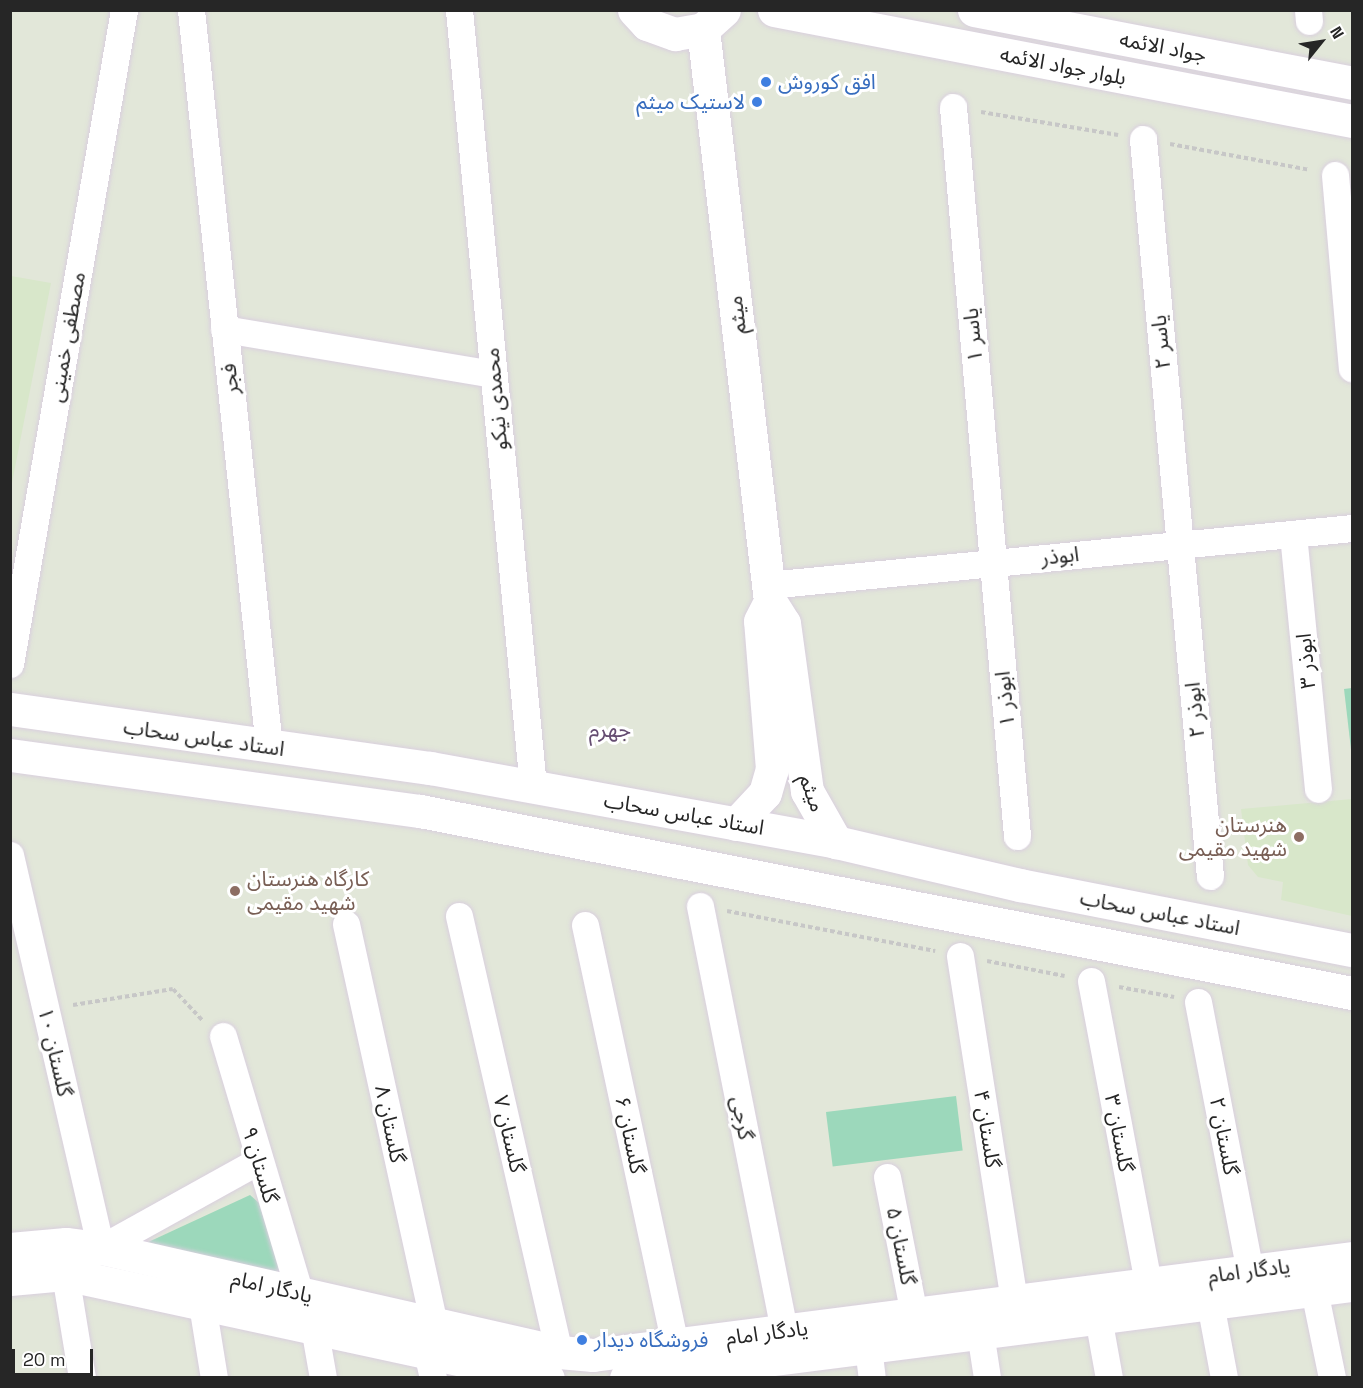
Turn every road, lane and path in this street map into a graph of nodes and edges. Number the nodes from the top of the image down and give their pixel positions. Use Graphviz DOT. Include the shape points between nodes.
graph roads {
  1 [pos="124,10"];
  2 [pos="190,10"];
  3 [pos="459,10"];
  4 [pos="634,10"];
  5 [pos="774,10"];
  6 [pos="974,10"];
  7 [pos="714,20"];
  8 [pos="1353,83"];
  9 [pos="954,107"];
  10 [pos="1353,121"];
  11 [pos="1143,139"];
  12 [pos="1335,175"];
  13 [pos="224,328"];
  14 [pos="1353,369"];
  15 [pos="493,374"];
  16 [pos="1353,528"];
  17 [pos="1293,534"];
  18 [pos="1179,545"];
  19 [pos="993,563"];
  20 [pos="769,593"];
  21 [pos="10,664"];
  22 [pos="10,709"];
  23 [pos="269,747"];
  24 [pos="10,755"];
  25 [pos="430,768"];
  26 [pos="532,787"];
  27 [pos="1318,789"];
  28 [pos="420,811"];
  29 [pos="736,824"];
  30 [pos="1017,836"];
  31 [pos="837,842"];
  32 [pos="10,855"];
  33 [pos="1210,876"];
  34 [pos="700,906"];
  35 [pos="459,916"];
  36 [pos="346,924"];
  37 [pos="585,925"];
  38 [pos="1353,950"];
  39 [pos="960,956"];
  40 [pos="1091,981"];
  41 [pos="1353,993"];
  42 [pos="1198,1002"];
  43 [pos="45,1009"];
  44 [pos="223,1036"];
  45 [pos="258,1161"];
  46 [pos="888,1177"];
  47 [pos="101,1248"];
  48 [pos="10,1249"];
  49 [pos="1353,1258"];
  50 [pos="1250,1271"];
  51 [pos="65,1274"];
  52 [pos="10,1279"];
  53 [pos="1148,1284"];
  54 [pos="1353,1285"];
  55 [pos="1314,1290"];
  56 [pos="300,1294"];
  57 [pos="1014,1302"];
  58 [pos="1209,1303"];
  59 [pos="202,1304"];
  60 [pos="914,1315"];
  61 [pos="1098,1317"];
  62 [pos="314,1328"];
  63 [pos="784,1331"];
  64 [pos="980,1332"];
  65 [pos="675,1345"];
  66 [pos="431,1351"];
  67 [pos="870,1362"];
  68 [pos="554,1365"];
  69 [pos="596,1366"];
  70 [pos="743,1370"];
  71 [pos="82,1377"];
  72 [pos="214,1377"];
  73 [pos="323,1377"];
  74 [pos="626,1377"];
  75 [pos="987,1377"];
  76 [pos="1109,1377"];
  77 [pos="1224,1377"];
  78 [pos="1332,1377"];
  1 -- 21 [label="street, مصطفی خمینی"];
  2 -- 13 [label="street, فجر"];
  3 -- 15 [label="street, محمدی نیکو"];
  4 -- 7 [label="street" via="660,31"];
  5 -- 10 [label="street, بلوار جواد الائمه"];
  6 -- 8 [label="street, جواد الائمه"];
  7 -- 20 [label="street, میثم"];
  9 -- 19 [label="street, یاسر ۱"];
  11 -- 18 [label="street, یاسر ۲"];
  12 -- 14 [label="street"];
  13 -- 15 [label="street"];
  13 -- 23 [label="street, فجر"];
  15 -- 26 [label="street, محمدی نیکو"];
  16 -- 17 [label="street, ابوذر"];
  17 -- 18 [label="street, ابوذر"];
  17 -- 27 [label="street, ابوذر ۳"];
  18 -- 19 [label="street, ابوذر"];
  18 -- 33 [label="street, ابوذر ۲"];
  19 -- 20 [label="street, ابوذر"];
  19 -- 30 [label="street, ابوذر ۱"];
  20 -- 29 [label="street, میثم" via="760,621 772,769 765,794"];
  20 -- 31 [label="street, میثم" via="784,623 807,791"];
  22 -- 23 [label="street, استاد عباس سحاب"];
  23 -- 25 [label="street, استاد عباس سحاب"];
  24 -- 28 [label="street, استاد عباس سحاب"];
  25 -- 26 [label="street, استاد عباس سحاب"];
  25 -- 28 [label="street"];
  26 -- 29 [label="street, استاد عباس سحاب"];
  28 -- 41 [label="street, استاد عباس سحاب"];
  29 -- 31 [label="street, استاد عباس سحاب"];
  31 -- 38 [label="street, استاد عباس سحاب" via="1020,885"];
  32 -- 43 [label="street, گلستان ۱۰"];
  34 -- 63 [label="street, گرجی"];
  35 -- 68 [label="street, گلستان ۷"];
  36 -- 66 [label="street, گلستان ۸"];
  37 -- 65 [label="street, گلستان ۶"];
  39 -- 57 [label="street, گلستان ۴"];
  40 -- 53 [label="street, گلستان ۳"];
  42 -- 50 [label="street, گلستان ۲"];
  43 -- 44 [label="path" via="173,989"];
  43 -- 47 [label="street, گلستان ۱۰"];
  44 -- 45 [label="street, گلستان ۹"];
  45 -- 47 [label="street"];
  45 -- 56 [label="street, گلستان ۹"];
  46 -- 60 [label="street, گلستان ۵"];
  47 -- 48 [label="street, یادگار امام" via="66,1244"];
  47 -- 56 [label="street, یادگار امام"];
  49 -- 50 [label="street, یادگار امام"];
  50 -- 53 [label="street, یادگار امام"];
  51 -- 52 [label="street, یادگار امام"];
  51 -- 59 [label="street, یادگار امام"];
  51 -- 71 [label="street"];
  53 -- 57 [label="street, یادگار امام"];
  54 -- 55 [label="street, یادگار امام"];
  55 -- 58 [label="street, یادگار امام"];
  55 -- 78 [label="street"];
  56 -- 66 [label="street, یادگار امام"];
  57 -- 60 [label="street, یادگار امام"];
  58 -- 61 [label="street, یادگار امام"];
  58 -- 77 [label="street"];
  59 -- 62 [label="street, یادگار امام"];
  59 -- 72 [label="street"];
  60 -- 63 [label="street, یادگار امام"];
  61 -- 64 [label="street, یادگار امام"];
  61 -- 76 [label="street"];
  62 -- 66 [label="street, یادگار امام"];
  62 -- 73 [label="street"];
  63 -- 65 [label="street, یادگار امام"];
  64 -- 67 [label="street, یادگار امام"];
  64 -- 75 [label="street"];
  65 -- 69 [label="street, یادگار امام"];
  66 -- 68 [label="street, یادگار امام"];
  67 -- 70 [label="street, یادگار امام"];
  68 -- 69 [label="street, یادگار امام"];
  70 -- 74 [label="street, یادگار امام"];
}
